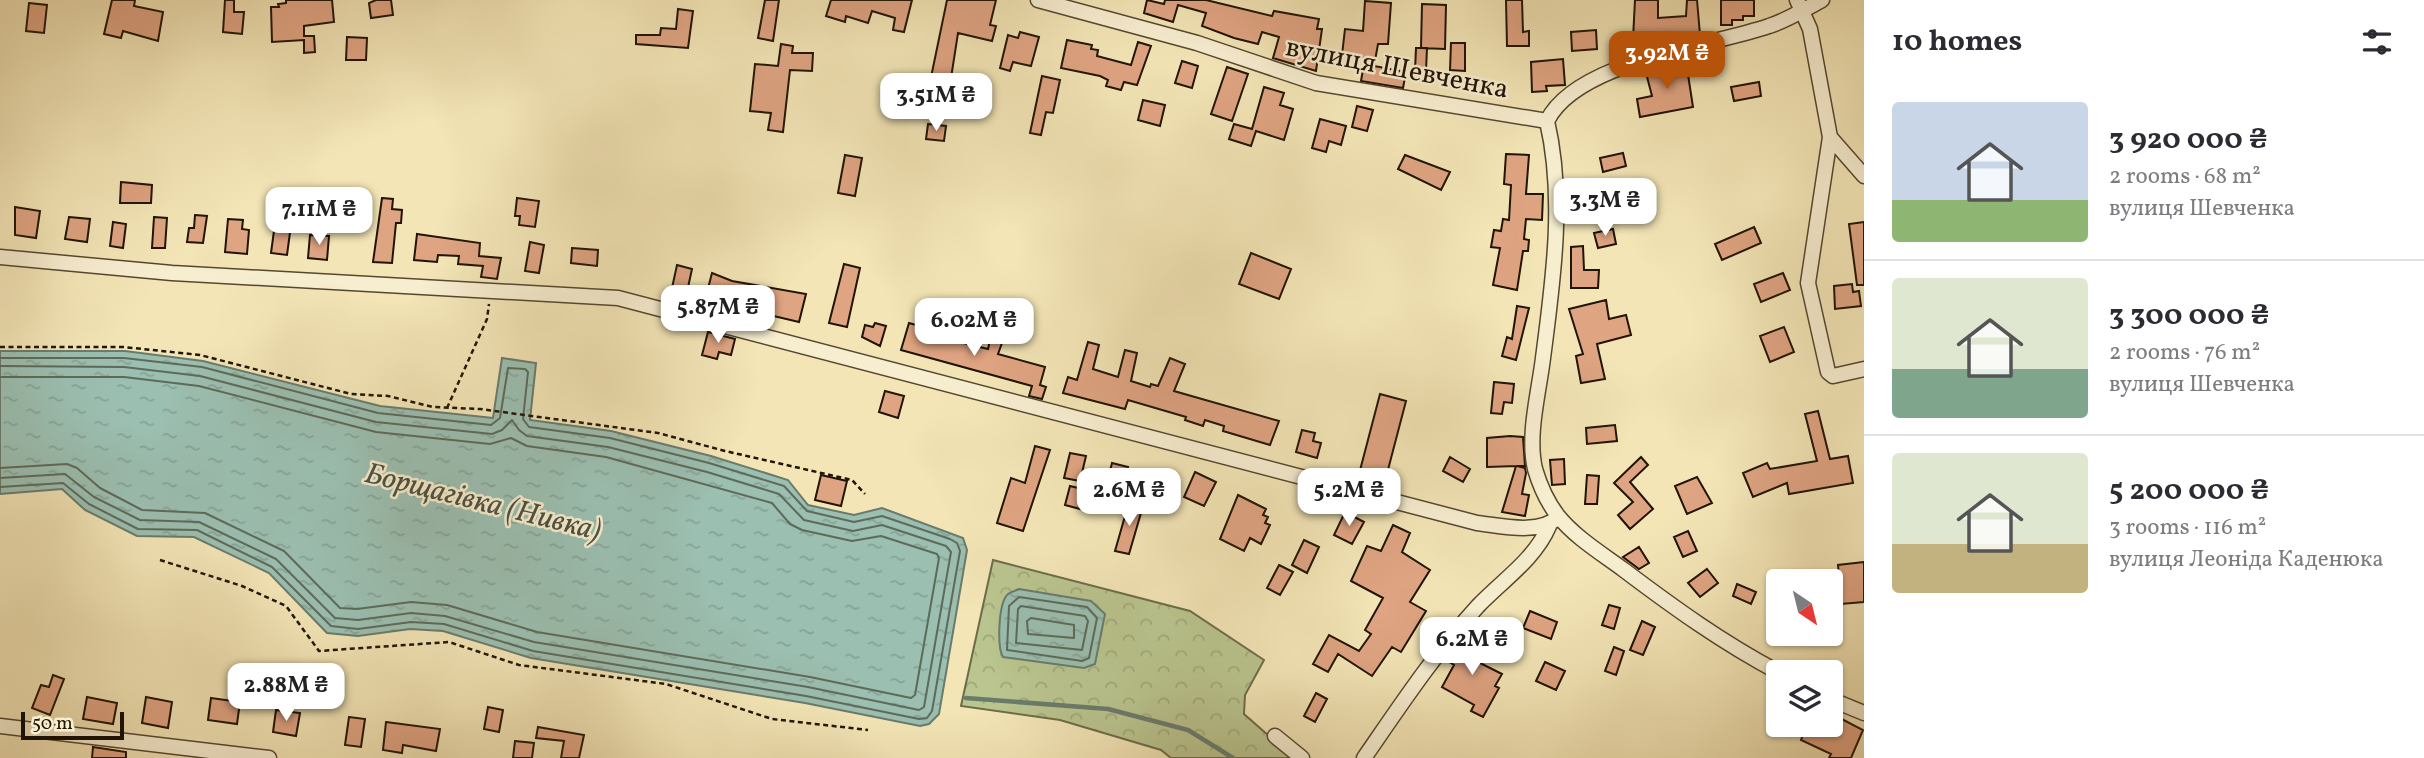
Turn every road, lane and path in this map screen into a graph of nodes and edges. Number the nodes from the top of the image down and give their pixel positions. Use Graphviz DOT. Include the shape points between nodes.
graph roads {
  1 [pos="1038,0"];
  2 [pos="1822,0"];
  3 [pos="1799,6"];
  4 [pos="1547,121"];
  5 [pos="1830,137"];
  6 [pos="1864,176"];
  7 [pos="0,257"];
  8 [pos="491,290"];
  9 [pos="0,347"];
  10 [pos="1864,369"];
  11 [pos="447,408"];
  12 [pos="865,494"];
  13 [pos="1554,522"];
  14 [pos="160,560"];
  15 [pos="1766,665"];
  16 [pos="1843,704"];
  17 [pos="1864,713"];
  18 [pos="0,726"];
  19 [pos="868,730"];
  20 [pos="1275,736"];
  21 [pos="269,758"];
  22 [pos="1302,758"];
  23 [pos="1364,758"];
  1 -- 4 [label="street, вулиця Шевченка" via="1197,43 1316,83"];
  2 -- 3 [label="street"];
  3 -- 4 [label="street" via="1770,26 1590,80 1568,93"];
  3 -- 5 [label="street" via="1816,54"];
  4 -- 13 [label="street" via="1556,197 1534,466"];
  5 -- 6 [label="street"];
  5 -- 10 [label="street" via="1808,283 1828,372 1839,375"];
  7 -- 8 [label="street" via="160,272"];
  8 -- 11 [label="path" via="487,318"];
  8 -- 13 [label="street" via="618,298 1477,523 1516,527"];
  9 -- 11 [label="path" via="123,347 200,355 351,394"];
  11 -- 12 [label="path" via="658,433 852,480"];
  13 -- 15 [label="street" via="1681,613"];
  13 -- 23 [label="street" via="1541,545 1478,606 1427,669"];
  14 -- 19 [label="path" via="242,586 286,606 319,651 449,642 519,666 666,684 772,719"];
  16 -- 17 [label="street"];
  18 -- 21 [label="street"];
  20 -- 22 [label="street"];
}
